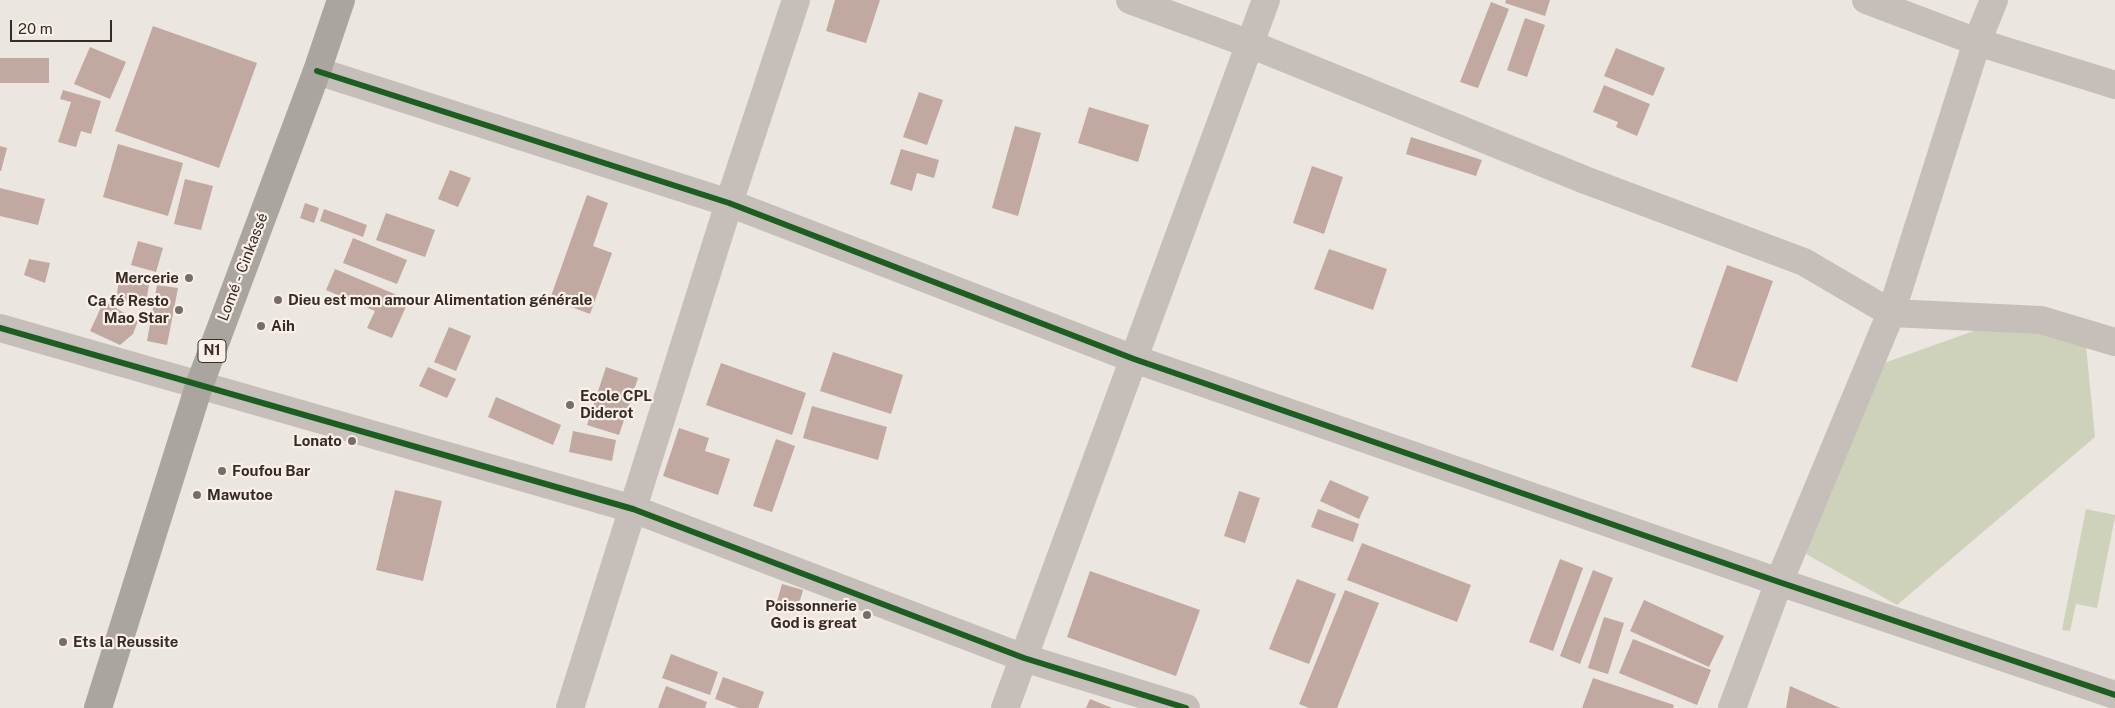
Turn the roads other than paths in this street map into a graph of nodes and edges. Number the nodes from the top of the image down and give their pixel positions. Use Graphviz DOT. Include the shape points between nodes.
graph roads {
  1 [pos="341,0"];
  2 [pos="796,0"];
  3 [pos="1130,0"];
  4 [pos="1266,0"];
  5 [pos="1866,0"];
  6 [pos="1994,0"];
  7 [pos="1977,42"];
  8 [pos="1250,44"];
  9 [pos="317,71"];
  10 [pos="2115,85"];
  11 [pos="728,203"];
  12 [pos="1891,313"];
  13 [pos="0,328"];
  14 [pos="2115,342"];
  15 [pos="1134,359"];
  16 [pos="199,386"];
  17 [pos="633,509"];
  18 [pos="1779,582"];
  19 [pos="1024,658"];
  20 [pos="2115,695"];
  21 [pos="98,708"];
  22 [pos="570,708"];
  23 [pos="1005,708"];
  24 [pos="1186,708"];
  25 [pos="1732,708"];
  1 -- 9 [label="highway, Lomé - Cinkassé / N1"];
  2 -- 11 [label="street"];
  3 -- 8 [label="street"];
  4 -- 8 [label="street"];
  5 -- 7 [label="street"];
  6 -- 7 [label="street"];
  7 -- 10 [label="street"];
  7 -- 12 [label="street"];
  8 -- 12 [label="street" via="1585,180 1804,262"];
  8 -- 15 [label="street"];
  9 -- 11 [label="street"];
  9 -- 16 [label="highway, Lomé - Cinkassé / N1"];
  11 -- 15 [label="street"];
  11 -- 17 [label="street"];
  12 -- 14 [label="street" via="2041,320"];
  12 -- 18 [label="street"];
  13 -- 16 [label="street"];
  15 -- 18 [label="street"];
  15 -- 19 [label="street"];
  16 -- 17 [label="street"];
  16 -- 21 [label="highway, Lomé - Cinkassé / N1"];
  17 -- 19 [label="street"];
  17 -- 22 [label="street"];
  18 -- 20 [label="street"];
  18 -- 25 [label="street"];
  19 -- 23 [label="street"];
  19 -- 24 [label="street"];
}
